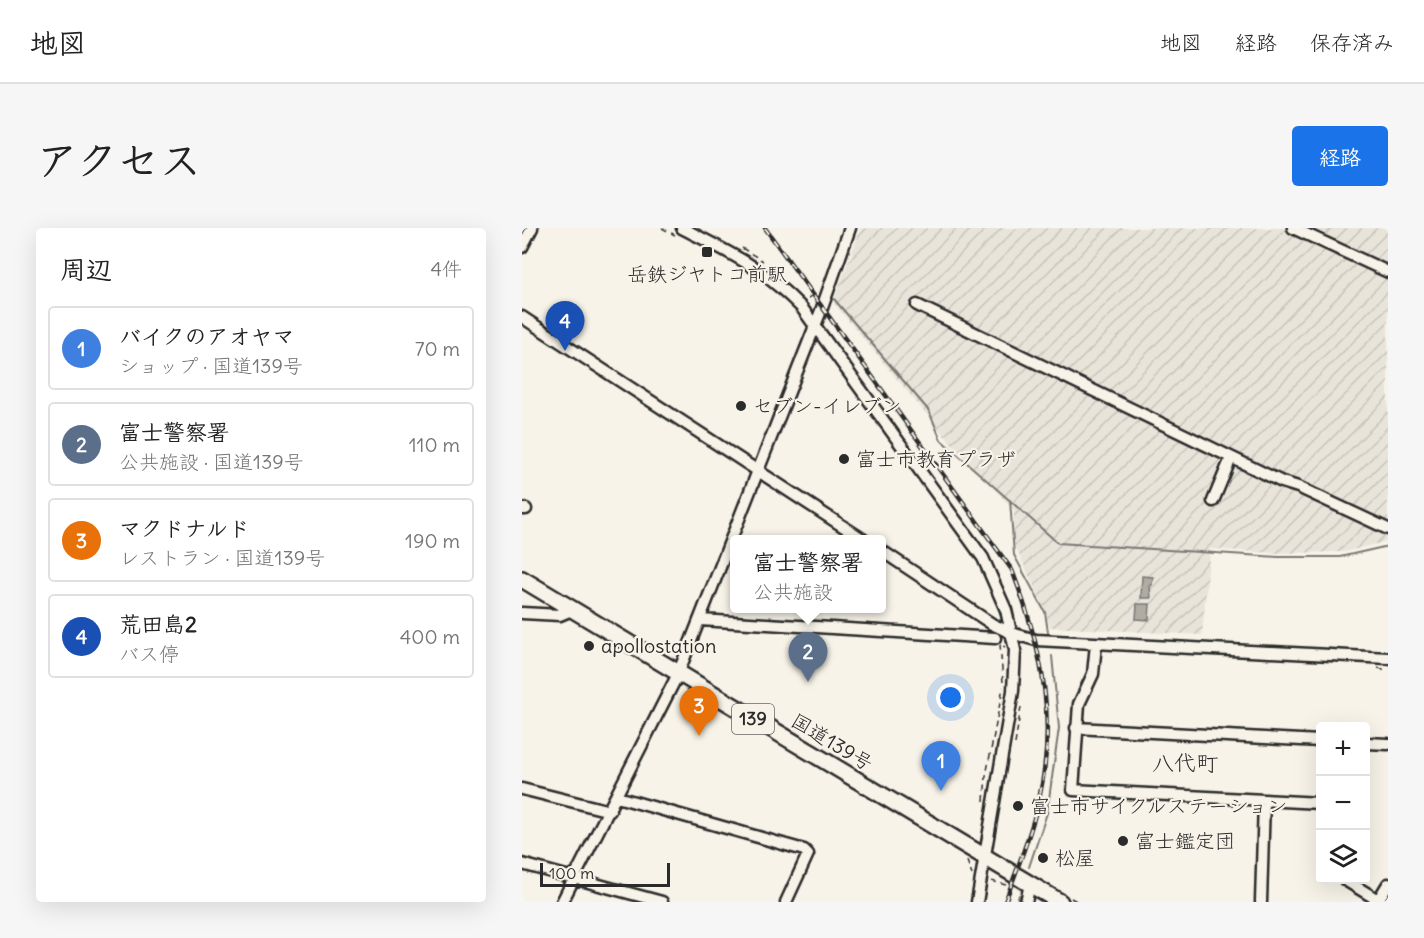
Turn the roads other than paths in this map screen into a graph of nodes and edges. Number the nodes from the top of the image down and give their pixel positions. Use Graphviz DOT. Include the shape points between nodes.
graph roads {
  1 [pos="532,228"];
  2 [pos="850,228"];
  3 [pos="1293,228"];
  4 [pos="682,233"];
  5 [pos="522,247"];
  6 [pos="1388,272"];
  7 [pos="917,305"];
  8 [pos="522,317"];
  9 [pos="814,327"];
  10 [pos="1232,458"];
  11 [pos="757,471"];
  12 [pos="1214,501"];
  13 [pos="1388,529"];
  14 [pos="733,535"];
  15 [pos="856,535"];
  16 [pos="730,542"];
  17 [pos="886,554"];
  18 [pos="522,579"];
  19 [pos="574,609"];
  20 [pos="522,613"];
  21 [pos="700,620"];
  22 [pos="1011,633"];
  23 [pos="996,638"];
  24 [pos="1096,644"];
  25 [pos="1388,658"];
  26 [pos="678,674"];
  27 [pos="1076,728"];
  28 [pos="1316,741"];
  29 [pos="1370,743"];
  30 [pos="1388,744"];
  31 [pos="522,789"];
  32 [pos="617,797"];
  33 [pos="1264,800"];
  34 [pos="1316,803"];
  35 [pos="610,811"];
  36 [pos="986,857"];
  37 [pos="522,864"];
  38 [pos="574,879"];
  39 [pos="1030,884"];
  40 [pos="1352,884"];
  41 [pos="1388,884"];
  42 [pos="1378,901"];
  43 [pos="562,902"];
  44 [pos="662,902"];
  45 [pos="786,902"];
  46 [pos="977,902"];
  47 [pos="1026,902"];
  48 [pos="1060,902"];
  49 [pos="1261,902"];
  1 -- 5 [label="street"];
  2 -- 9 [label="street"];
  3 -- 6 [label="street"];
  4 -- 9 [label="street" via="750,263 802,308"];
  7 -- 10 [label="street"];
  8 -- 11 [label="street"];
  9 -- 11 [label="street"];
  9 -- 22 [label="street" via="983,558 1006,610"];
  10 -- 12 [label="street"];
  10 -- 13 [label="street"];
  11 -- 14 [label="street"];
  11 -- 15 [label="street"];
  16 -- 21 [label="street"];
  17 -- 22 [label="street"];
  18 -- 19 [label="highway, 国道139号 / 139"];
  19 -- 20 [label="street" via="560,615"];
  19 -- 26 [label="highway, 国道139号 / 139"];
  21 -- 23 [label="street"];
  21 -- 26 [label="street"];
  22 -- 24 [label="street"];
  22 -- 36 [label="street" via="1015,650 1013,691"];
  24 -- 25 [label="street"];
  24 -- 27 [label="street" via="1093,674 1079,704"];
  26 -- 32 [label="street"];
  26 -- 36 [label="highway, 国道139号 / 139"];
  27 -- 28 [label="street"];
  27 -- 33 [label="street" via="1073,789"];
  29 -- 30 [label="street"];
  31 -- 35 [label="street"];
  32 -- 35 [label="street"];
  32 -- 45 [label="street" via="804,850 808,854"];
  33 -- 34 [label="street"];
  33 -- 49 [label="street"];
  35 -- 38 [label="street"];
  36 -- 39 [label="highway, 国道139号 / 139"];
  36 -- 46 [label="street"];
  37 -- 38 [label="street"];
  38 -- 43 [label="street"];
  38 -- 44 [label="street"];
  39 -- 47 [label="street"];
  39 -- 48 [label="highway, 国道139号 / 139"];
  40 -- 42 [label="street"];
  41 -- 42 [label="street"];
}
